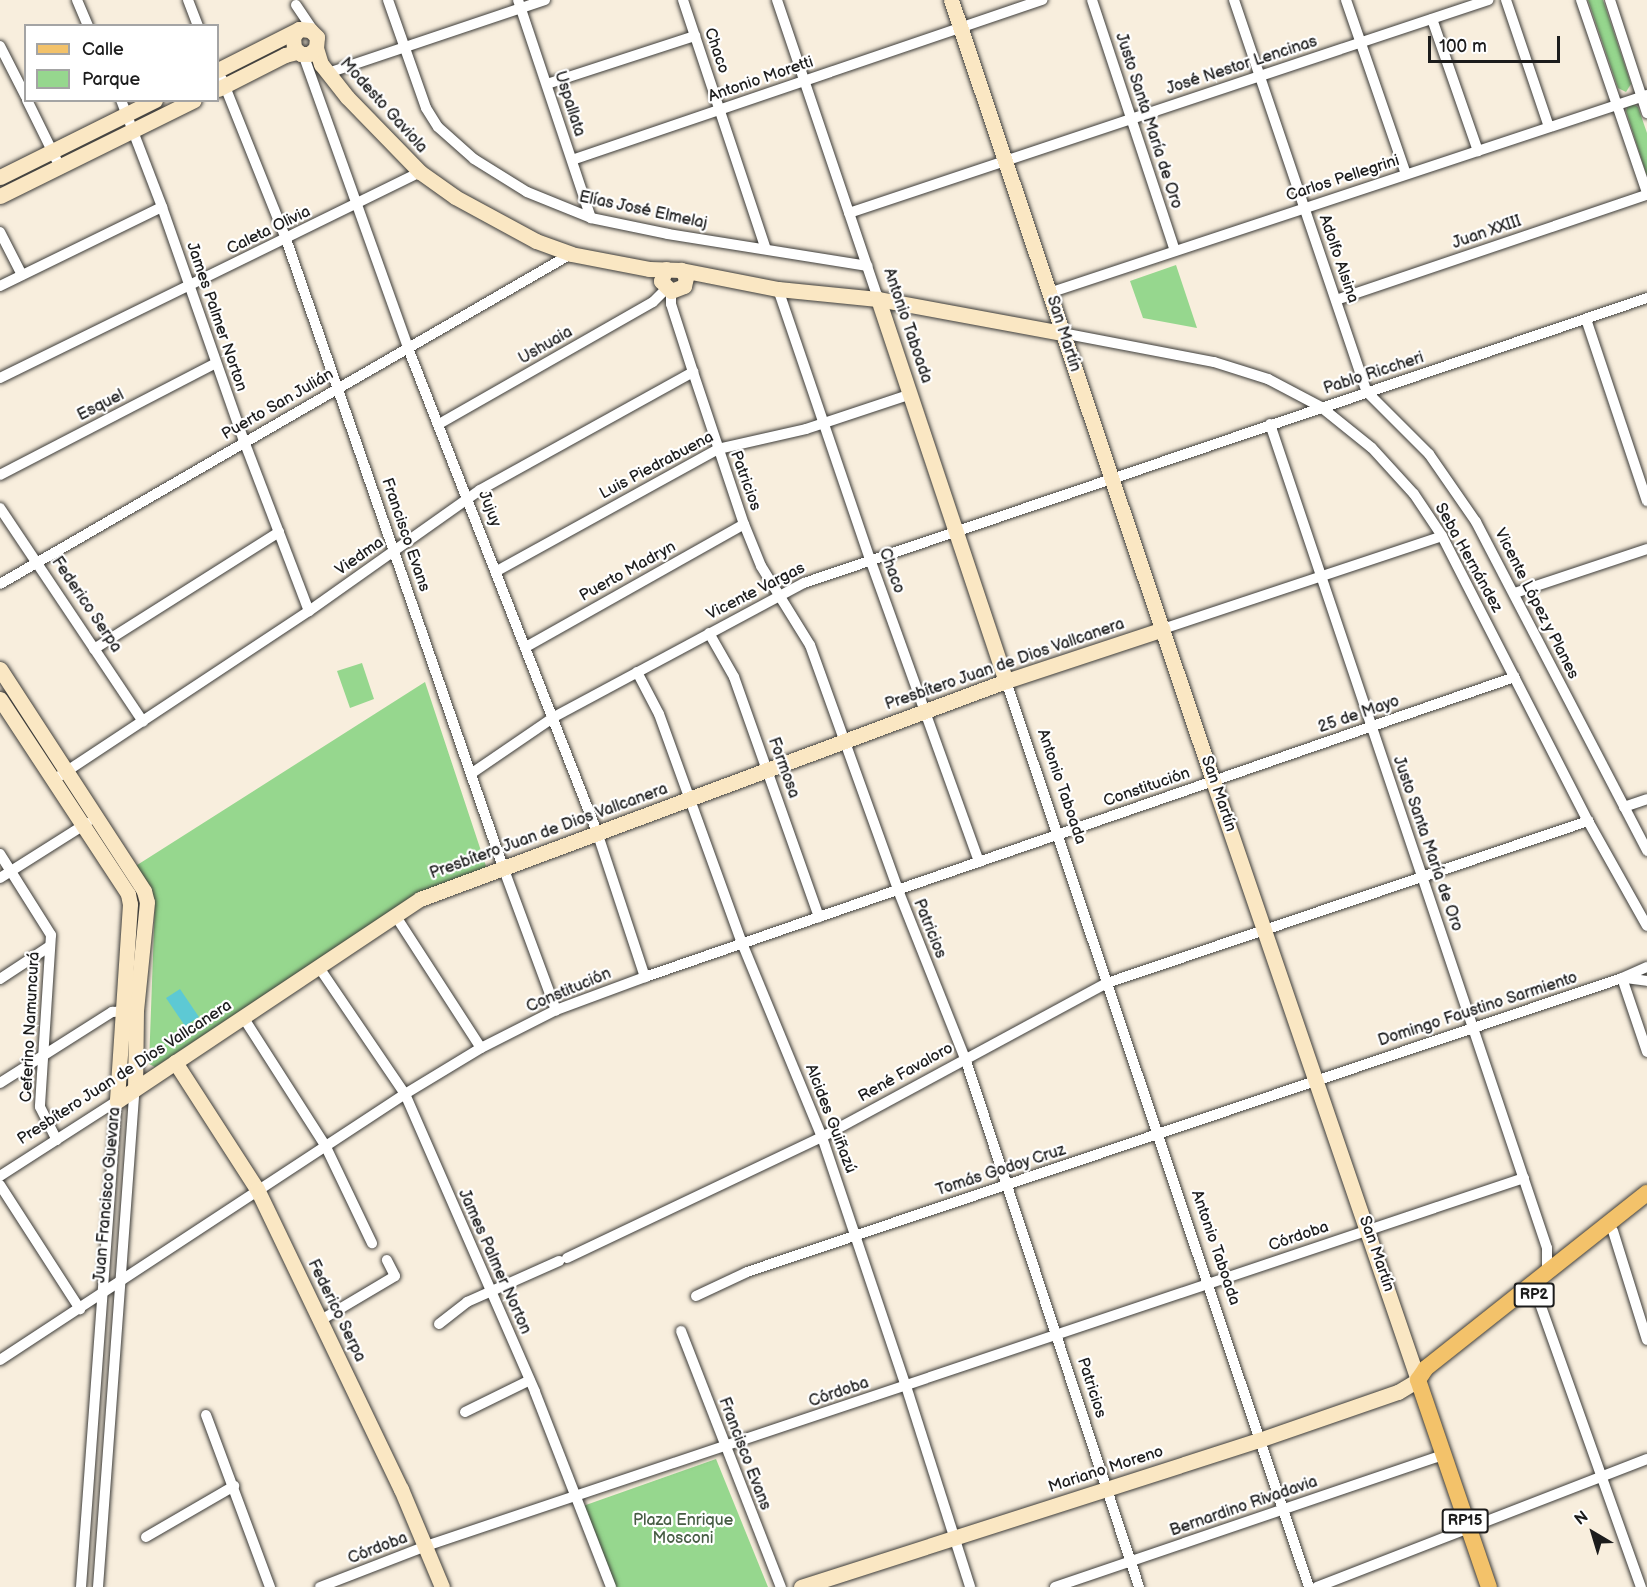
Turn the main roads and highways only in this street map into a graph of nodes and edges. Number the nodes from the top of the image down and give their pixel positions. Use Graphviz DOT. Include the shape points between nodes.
graph roads {
  1 [pos="1647,1193"];
  2 [pos="1647,1205"];
  3 [pos="1567,1262"];
  4 [pos="1418,1380"];
  5 [pos="1489,1587"];
  1 -- 3 [label="main road, RP2"];
  2 -- 3 [label="main road, RP2"];
  3 -- 4 [label="main road, RP2" via="1428,1378"];
  4 -- 5 [label="main road, San Martín / RP15"];
}
